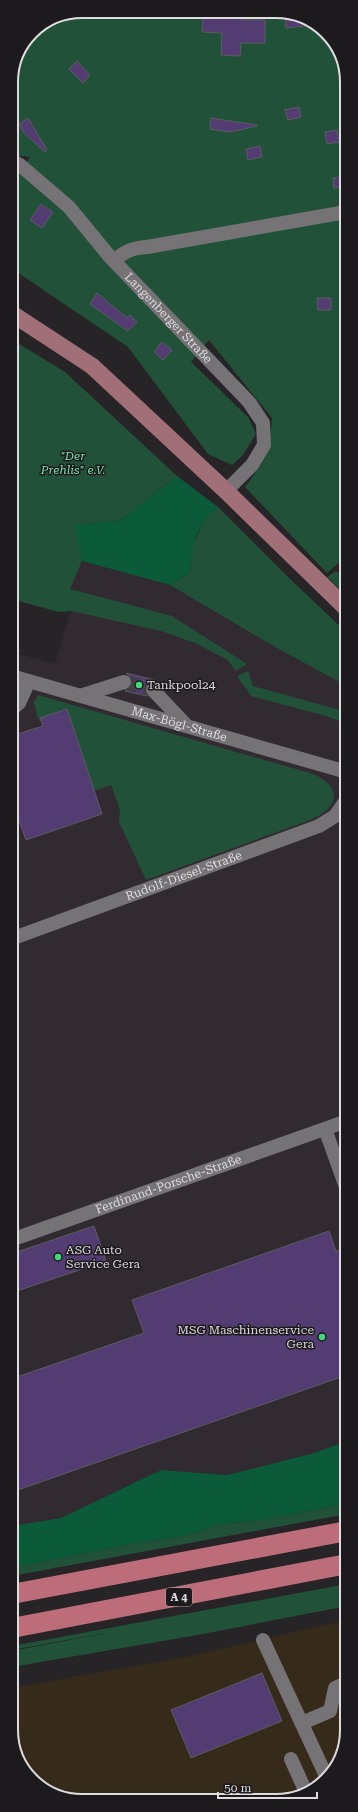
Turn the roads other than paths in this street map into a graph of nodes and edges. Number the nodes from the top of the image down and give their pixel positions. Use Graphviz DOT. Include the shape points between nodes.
graph roads {
  1 [pos="18,164"];
  2 [pos="340,213"];
  3 [pos="114,261"];
  4 [pos="18,318"];
  5 [pos="226,491"];
  6 [pos="340,602"];
  7 [pos="18,678"];
  8 [pos="29,681"];
  9 [pos="124,682"];
  10 [pos="153,690"];
  11 [pos="83,696"];
  12 [pos="18,704"];
  13 [pos="187,726"];
  14 [pos="340,770"];
  15 [pos="340,810"];
  16 [pos="18,936"];
  17 [pos="340,1123"];
  18 [pos="325,1128"];
  19 [pos="340,1170"];
  20 [pos="18,1238"];
  21 [pos="340,1532"];
  22 [pos="340,1565"];
  23 [pos="18,1593"];
  24 [pos="18,1627"];
  25 [pos="263,1640"];
  26 [pos="340,1686"];
  27 [pos="302,1723"];
  28 [pos="291,1759"];
  29 [pos="324,1772"];
  30 [pos="304,1787"];
  1 -- 3 [label="street, Langenberger Straße" via="69,207"];
  2 -- 3 [label="street" via="136,247 125,251"];
  3 -- 5 [label="street, Langenberger Straße" via="249,402 263,423 264,445 252,465"];
  4 -- 5 [label="main road" via="92,366"];
  5 -- 6 [label="main road"];
  7 -- 8 [label="street, Max-Bögl-Straße"];
  8 -- 11 [label="street, Max-Bögl-Straße"];
  8 -- 12 [label="street"];
  9 -- 11 [label="street"];
  10 -- 13 [label="street"];
  11 -- 13 [label="street, Max-Bögl-Straße"];
  13 -- 14 [label="street, Max-Bögl-Straße"];
  15 -- 16 [label="street, Rudolf-Diesel-Straße" via="336,816 319,826"];
  17 -- 18 [label="street, Ferdinand-Porsche-Straße"];
  18 -- 19 [label="street"];
  18 -- 20 [label="street, Ferdinand-Porsche-Straße"];
  21 -- 23 [label="highway"];
  22 -- 24 [label="highway, A 4"];
  25 -- 27 [label="street"];
  26 -- 27 [label="street" via="335,1688 330,1711"];
  27 -- 29 [label="street"];
  28 -- 30 [label="street"];
}
